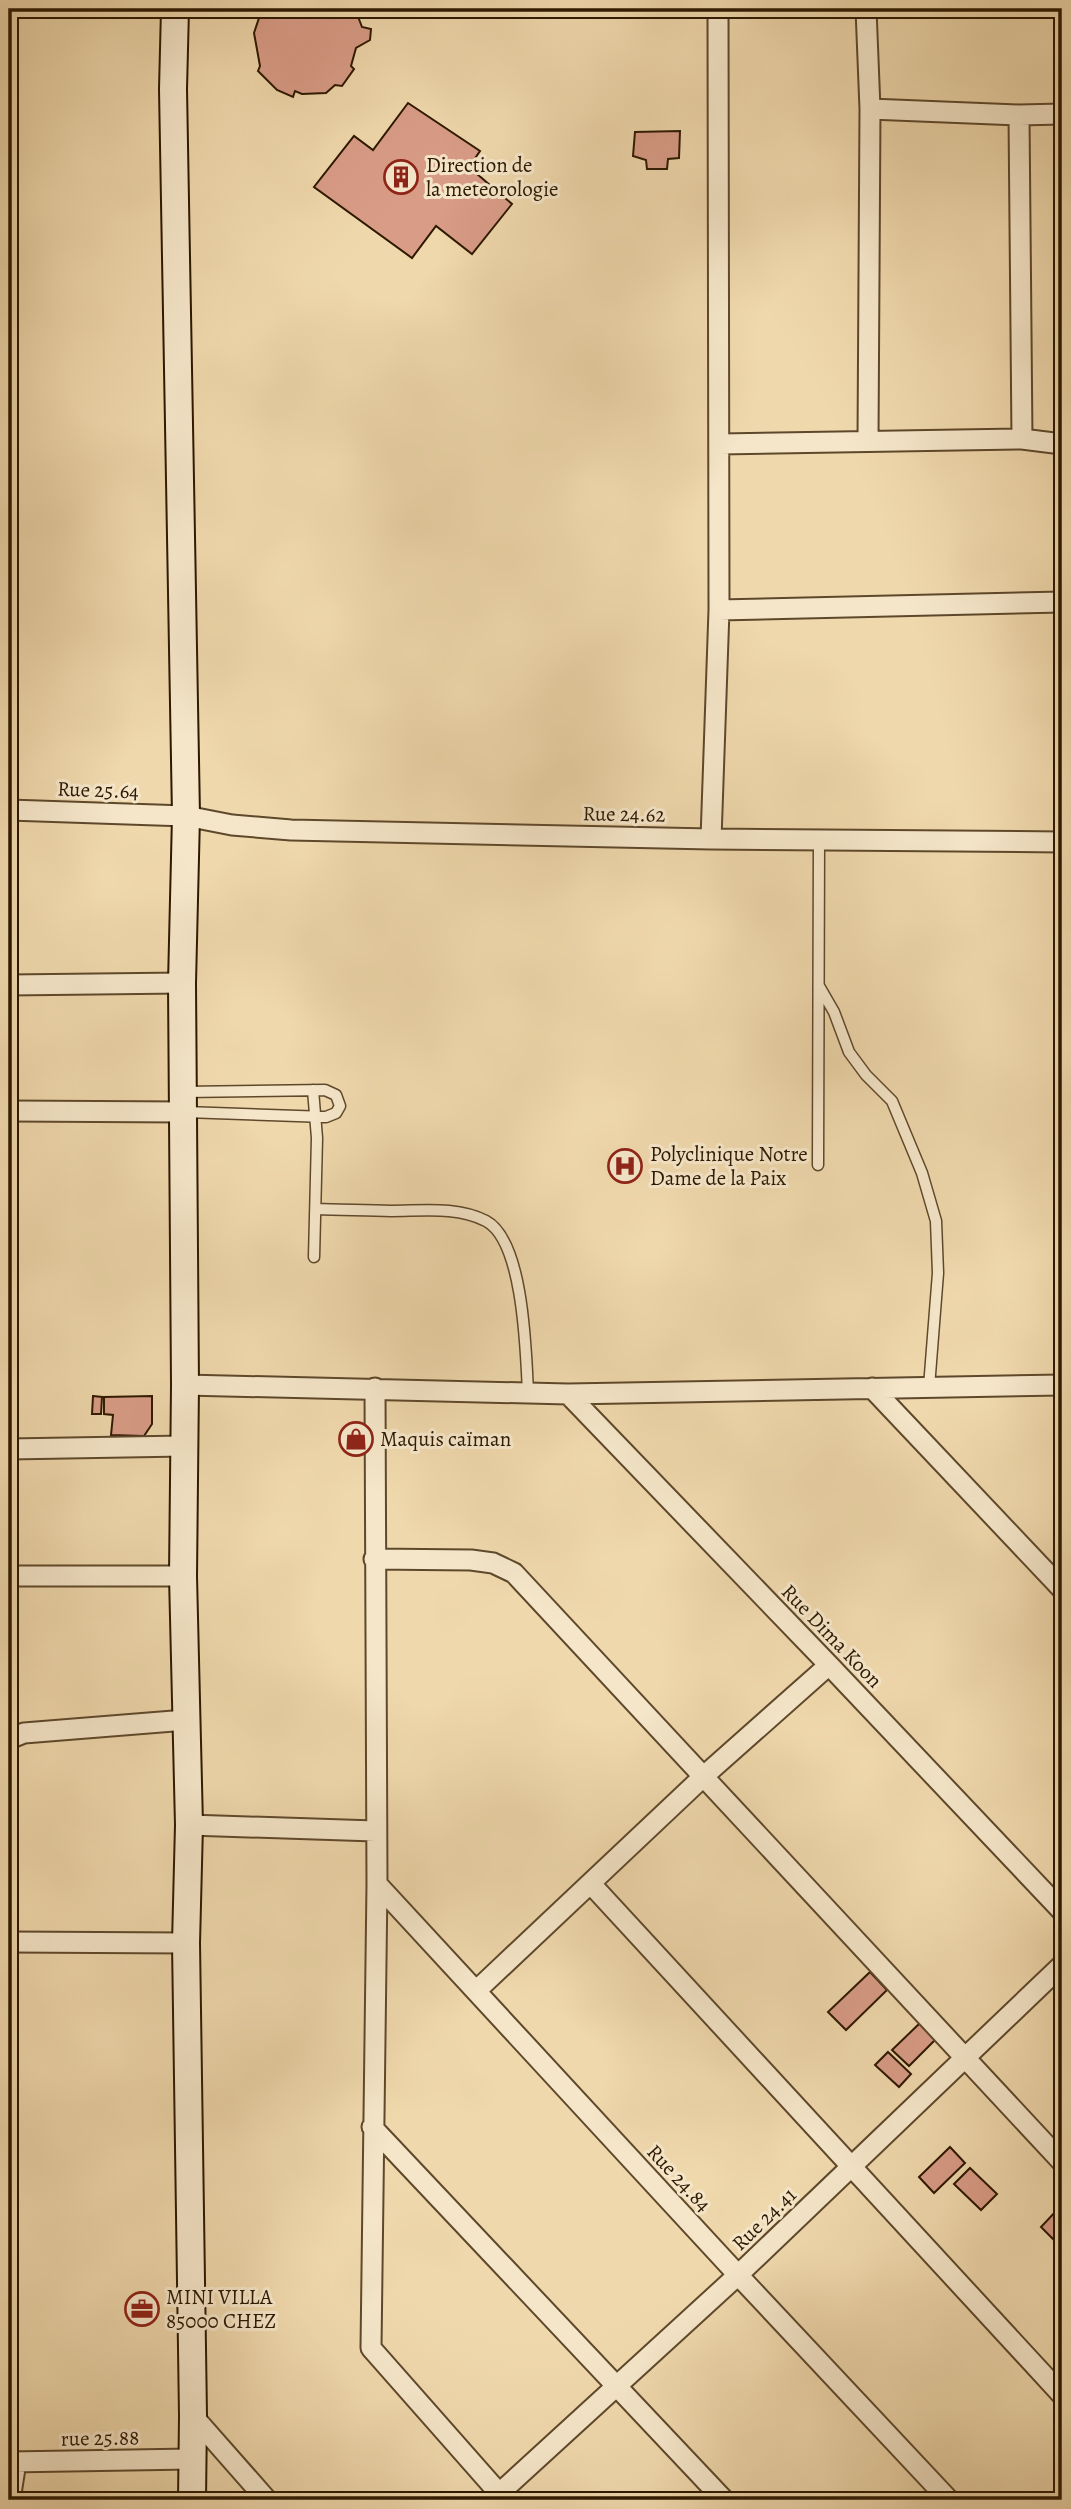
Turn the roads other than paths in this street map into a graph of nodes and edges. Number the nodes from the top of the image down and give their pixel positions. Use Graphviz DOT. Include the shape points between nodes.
graph roads {
  1 [pos="174,9"];
  2 [pos="718,9"];
  3 [pos="866,9"];
  4 [pos="870,109"];
  5 [pos="1062,114"];
  6 [pos="1018,115"];
  7 [pos="1022,439"];
  8 [pos="868,440"];
  9 [pos="720,444"];
  10 [pos="1062,444"];
  11 [pos="1062,602"];
  12 [pos="719,610"];
  13 [pos="9,810"];
  14 [pos="186,816"];
  15 [pos="819,838"];
  16 [pos="711,839"];
  17 [pos="1062,842"];
  18 [pos="183,983"];
  19 [pos="9,985"];
  20 [pos="819,986"];
  21 [pos="313,1090"];
  22 [pos="184,1102"];
  23 [pos="9,1111"];
  24 [pos="315,1116"];
  25 [pos="818,1165"];
  26 [pos="316,1209"];
  27 [pos="313,1257"];
  28 [pos="185,1385"];
  29 [pos="1062,1385"];
  30 [pos="929,1387"];
  31 [pos="375,1388"];
  32 [pos="872,1388"];
  33 [pos="528,1393"];
  34 [pos="568,1394"];
  35 [pos="184,1446"];
  36 [pos="9,1449"];
  37 [pos="374,1559"];
  38 [pos="9,1576"];
  39 [pos="183,1576"];
  40 [pos="1062,1589"];
  41 [pos="830,1665"];
  42 [pos="186,1720"];
  43 [pos="9,1739"];
  44 [pos="705,1775"];
  45 [pos="189,1825"];
  46 [pos="375,1831"];
  47 [pos="377,1884"];
  48 [pos="591,1884"];
  49 [pos="1062,1911"];
  50 [pos="9,1942"];
  51 [pos="186,1943"];
  52 [pos="1062,1965"];
  53 [pos="476,1991"];
  54 [pos="966,2058"];
  55 [pos="372,2127"];
  56 [pos="1062,2162"];
  57 [pos="852,2166"];
  58 [pos="738,2275"];
  59 [pos="618,2386"];
  60 [pos="1062,2395"];
  61 [pos="193,2416"];
  62 [pos="191,2459"];
  63 [pos="12,2462"];
  64 [pos="499,2498"];
  65 [pos="10,2500"];
  66 [pos="191,2500"];
  67 [pos="267,2500"];
  68 [pos="724,2500"];
  69 [pos="949,2500"];
  1 -- 14 [label="street"];
  2 -- 9 [label="street"];
  3 -- 4 [label="street"];
  4 -- 6 [label="street"];
  4 -- 8 [label="street"];
  5 -- 6 [label="street"];
  6 -- 7 [label="street"];
  7 -- 8 [label="street"];
  7 -- 10 [label="street"];
  8 -- 9 [label="street"];
  9 -- 12 [label="street"];
  11 -- 12 [label="street"];
  12 -- 16 [label="street"];
  13 -- 14 [label="street, Rue 25.64"];
  14 -- 16 [label="street, Rue 24.62" via="291,830"];
  14 -- 18 [label="street"];
  15 -- 16 [label="street, Rue 24.62"];
  15 -- 17 [label="street, Rue 24.62"];
  15 -- 20 [label="lane"];
  18 -- 19 [label="street"];
  18 -- 22 [label="street"];
  20 -- 25 [label="lane"];
  20 -- 30 [label="lane" via="849,1052 892,1101 936,1221"];
  21 -- 22 [label="lane"];
  21 -- 24 [label="lane"];
  21 -- 24 [label="lane" via="336,1096 340,1106 336,1113"];
  22 -- 23 [label="street"];
  22 -- 24 [label="lane"];
  22 -- 28 [label="street"];
  24 -- 26 [label="lane"];
  26 -- 27 [label="lane"];
  26 -- 33 [label="lane" via="459,1211 488,1222 505,1244 516,1280"];
  28 -- 31 [label="street"];
  28 -- 35 [label="street"];
  29 -- 30 [label="street"];
  30 -- 32 [label="street"];
  31 -- 33 [label="street"];
  31 -- 37 [label="street"];
  32 -- 34 [label="street"];
  32 -- 40 [label="street"];
  33 -- 34 [label="street"];
  34 -- 41 [label="street, Rue Dima Koon"];
  35 -- 36 [label="street"];
  35 -- 39 [label="street"];
  37 -- 44 [label="street" via="471,1560 514,1573"];
  37 -- 46 [label="street"];
  38 -- 39 [label="street"];
  39 -- 42 [label="street"];
  41 -- 44 [label="street"];
  41 -- 49 [label="street, Rue Dima Koon"];
  42 -- 43 [label="street" via="24,1733"];
  42 -- 45 [label="street"];
  44 -- 48 [label="street"];
  44 -- 54 [label="street"];
  45 -- 46 [label="street"];
  45 -- 51 [label="street"];
  46 -- 47 [label="street"];
  47 -- 53 [label="street, Rue 24.84"];
  47 -- 55 [label="street"];
  48 -- 53 [label="street"];
  48 -- 57 [label="street"];
  50 -- 51 [label="street"];
  51 -- 61 [label="street"];
  52 -- 54 [label="street, Rue 24.41"];
  53 -- 58 [label="street, Rue 24.84"];
  54 -- 56 [label="street"];
  54 -- 57 [label="street, Rue 24.41"];
  55 -- 59 [label="street"];
  55 -- 64 [label="street" via="371,2348"];
  57 -- 58 [label="street, Rue 24.41"];
  57 -- 60 [label="street"];
  58 -- 59 [label="street, Rue 24.41"];
  58 -- 69 [label="street, Rue 24.84"];
  59 -- 64 [label="street, Rue 24.41"];
  59 -- 68 [label="street"];
  61 -- 62 [label="street"];
  61 -- 67 [label="street"];
  62 -- 63 [label="street, rue 25.88"];
  62 -- 66 [label="street"];
  63 -- 65 [label="street"];
}
